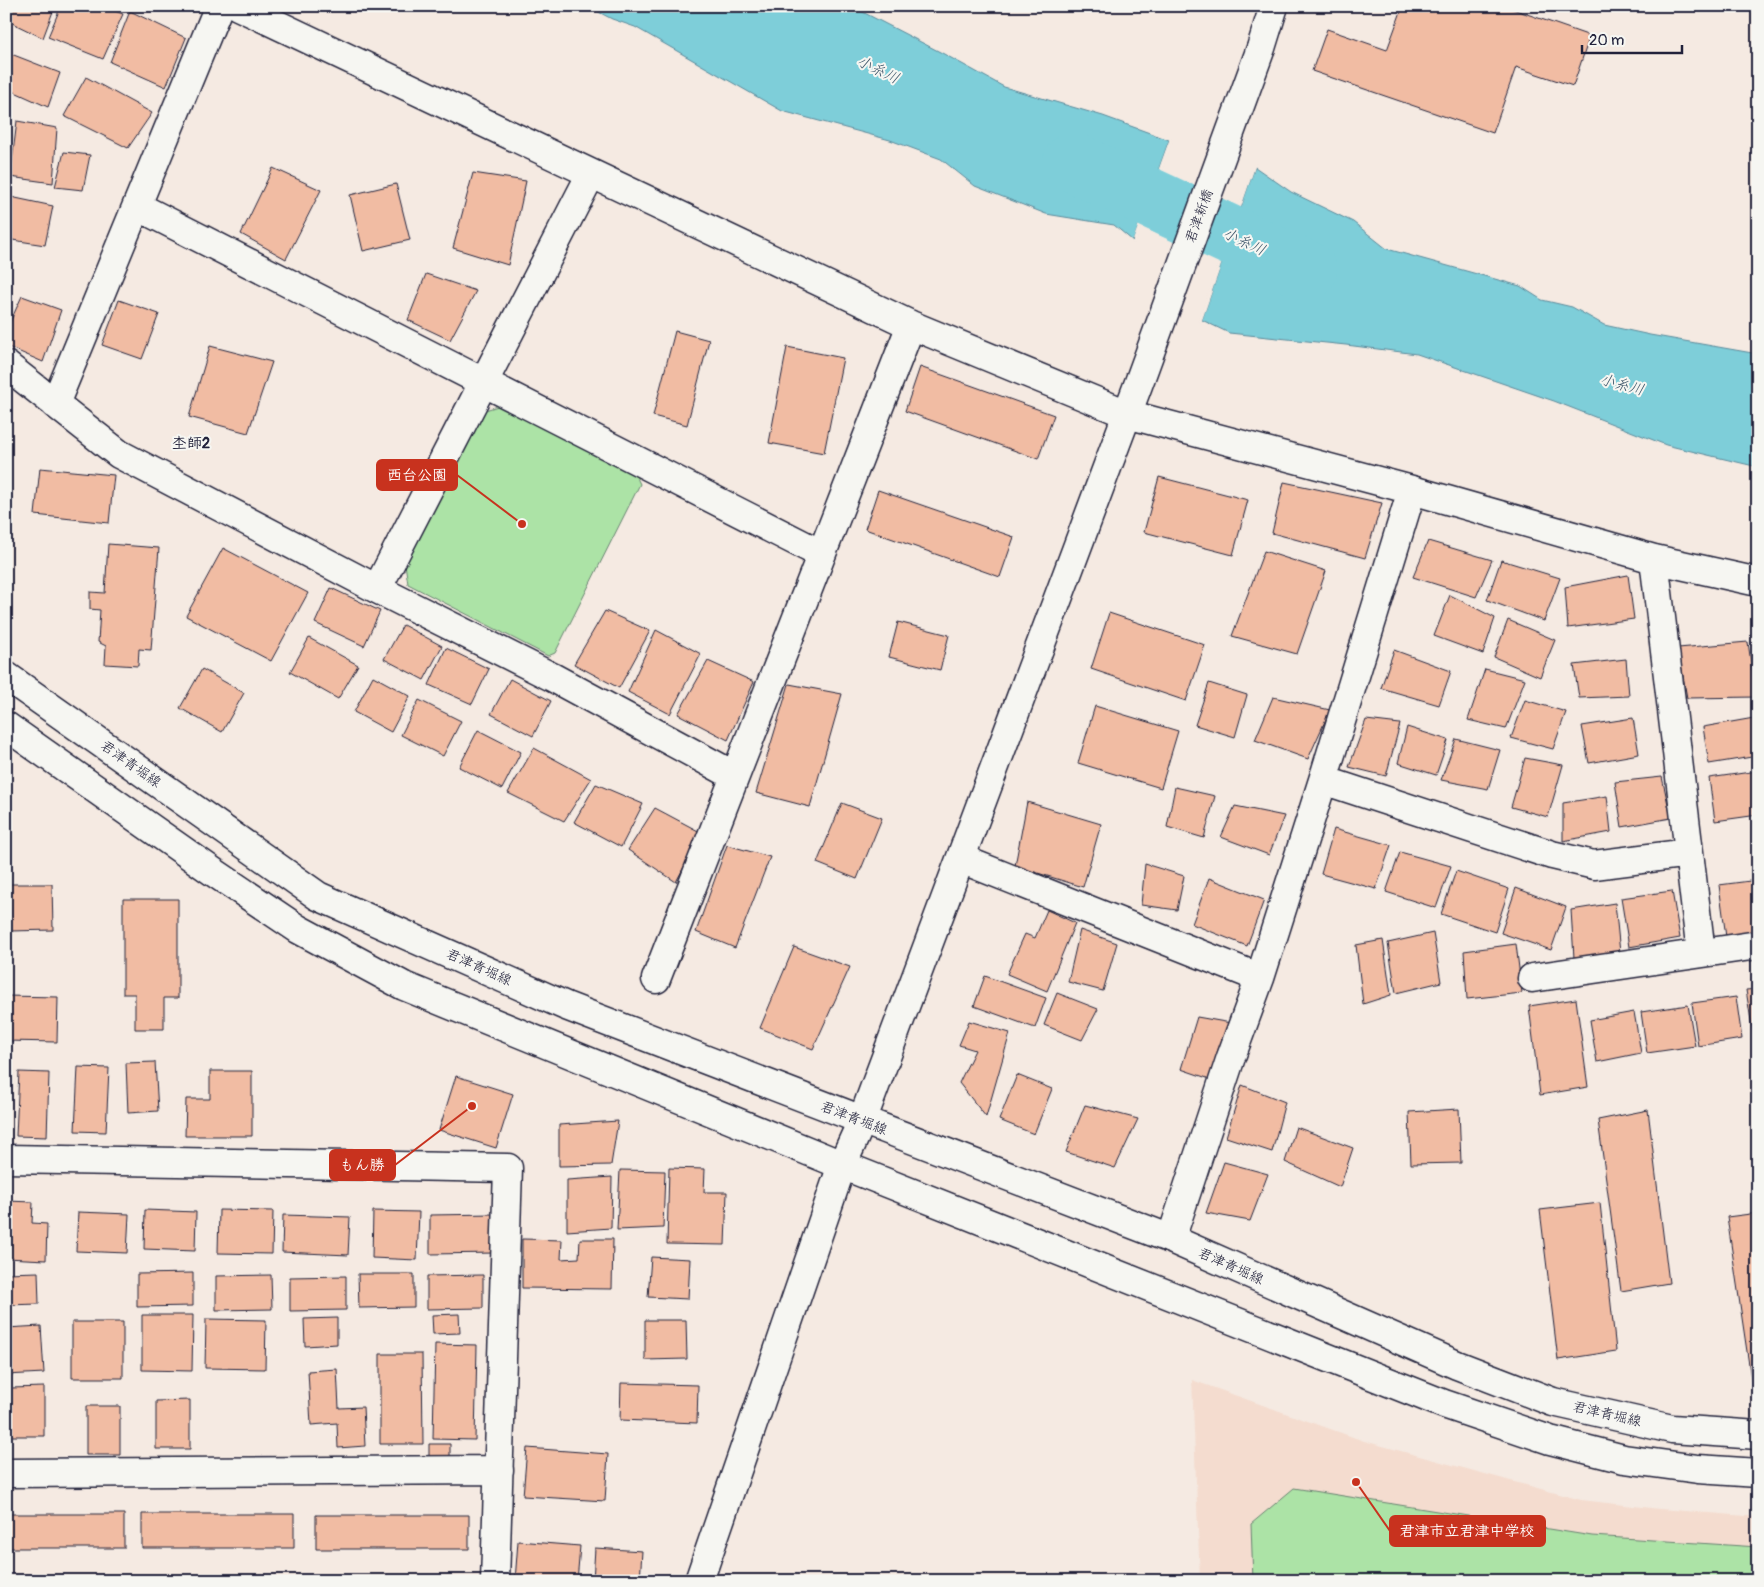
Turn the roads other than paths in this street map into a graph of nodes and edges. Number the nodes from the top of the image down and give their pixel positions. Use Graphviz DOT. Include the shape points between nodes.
graph roads {
  1 [pos="219,6"];
  2 [pos="238,6"];
  3 [pos="1274,6"];
  4 [pos="591,174"];
  5 [pos="137,206"];
  6 [pos="911,325"];
  7 [pos="6,365"];
  8 [pos="484,382"];
  9 [pos="55,404"];
  10 [pos="1127,414"];
  11 [pos="1412,490"];
  12 [pos="821,554"];
  13 [pos="1654,559"];
  14 [pos="1758,582"];
  15 [pos="377,588"];
  16 [pos="6,676"];
  17 [pos="6,726"];
  18 [pos="735,776"];
  19 [pos="1323,780"];
  20 [pos="1689,853"];
  21 [pos="961,859"];
  22 [pos="1758,945"];
  23 [pos="1701,953"];
  24 [pos="1260,978"];
  25 [pos="1532,978"];
  26 [pos="656,979"];
  27 [pos="862,1122"];
  28 [pos="6,1159"];
  29 [pos="842,1165"];
  30 [pos="1171,1239"];
  31 [pos="1758,1435"];
  32 [pos="499,1470"];
  33 [pos="6,1473"];
  34 [pos="1758,1473"];
  35 [pos="495,1581"];
  36 [pos="699,1581"];
  1 -- 5 [label="street"];
  2 -- 4 [label="street"];
  3 -- 10 [label="street, 君津新橋"];
  4 -- 6 [label="street"];
  4 -- 8 [label="street"];
  5 -- 8 [label="street"];
  5 -- 9 [label="street"];
  6 -- 10 [label="street"];
  6 -- 12 [label="street"];
  7 -- 9 [label="street"];
  8 -- 12 [label="street"];
  8 -- 15 [label="street"];
  9 -- 15 [label="street" via="119,454"];
  10 -- 11 [label="street"];
  10 -- 21 [label="street, 君津新橋"];
  11 -- 13 [label="street"];
  11 -- 19 [label="street"];
  12 -- 18 [label="street"];
  13 -- 14 [label="street"];
  13 -- 20 [label="street"];
  15 -- 18 [label="street" via="552,677"];
  16 -- 27 [label="street, 君津青堀線" via="318,896 566,1006"];
  17 -- 29 [label="street" via="298,929 404,986"];
  18 -- 26 [label="street"];
  19 -- 20 [label="street" via="1552,855 1594,865"];
  19 -- 24 [label="street"];
  20 -- 23 [label="street"];
  21 -- 24 [label="street"];
  21 -- 27 [label="street, 君津新橋"];
  22 -- 23 [label="street"];
  23 -- 25 [label="street"];
  24 -- 30 [label="street"];
  27 -- 29 [label="street, 君津新橋"];
  27 -- 30 [label="street, 君津青堀線"];
  28 -- 32 [label="street" via="508,1168"];
  29 -- 34 [label="street" via="1444,1404 1550,1440 1624,1459"];
  29 -- 36 [label="street, 君津新橋"];
  30 -- 31 [label="street, 君津青堀線" via="1456,1365 1553,1402 1672,1429"];
  32 -- 33 [label="street"];
  32 -- 35 [label="street"];
}
